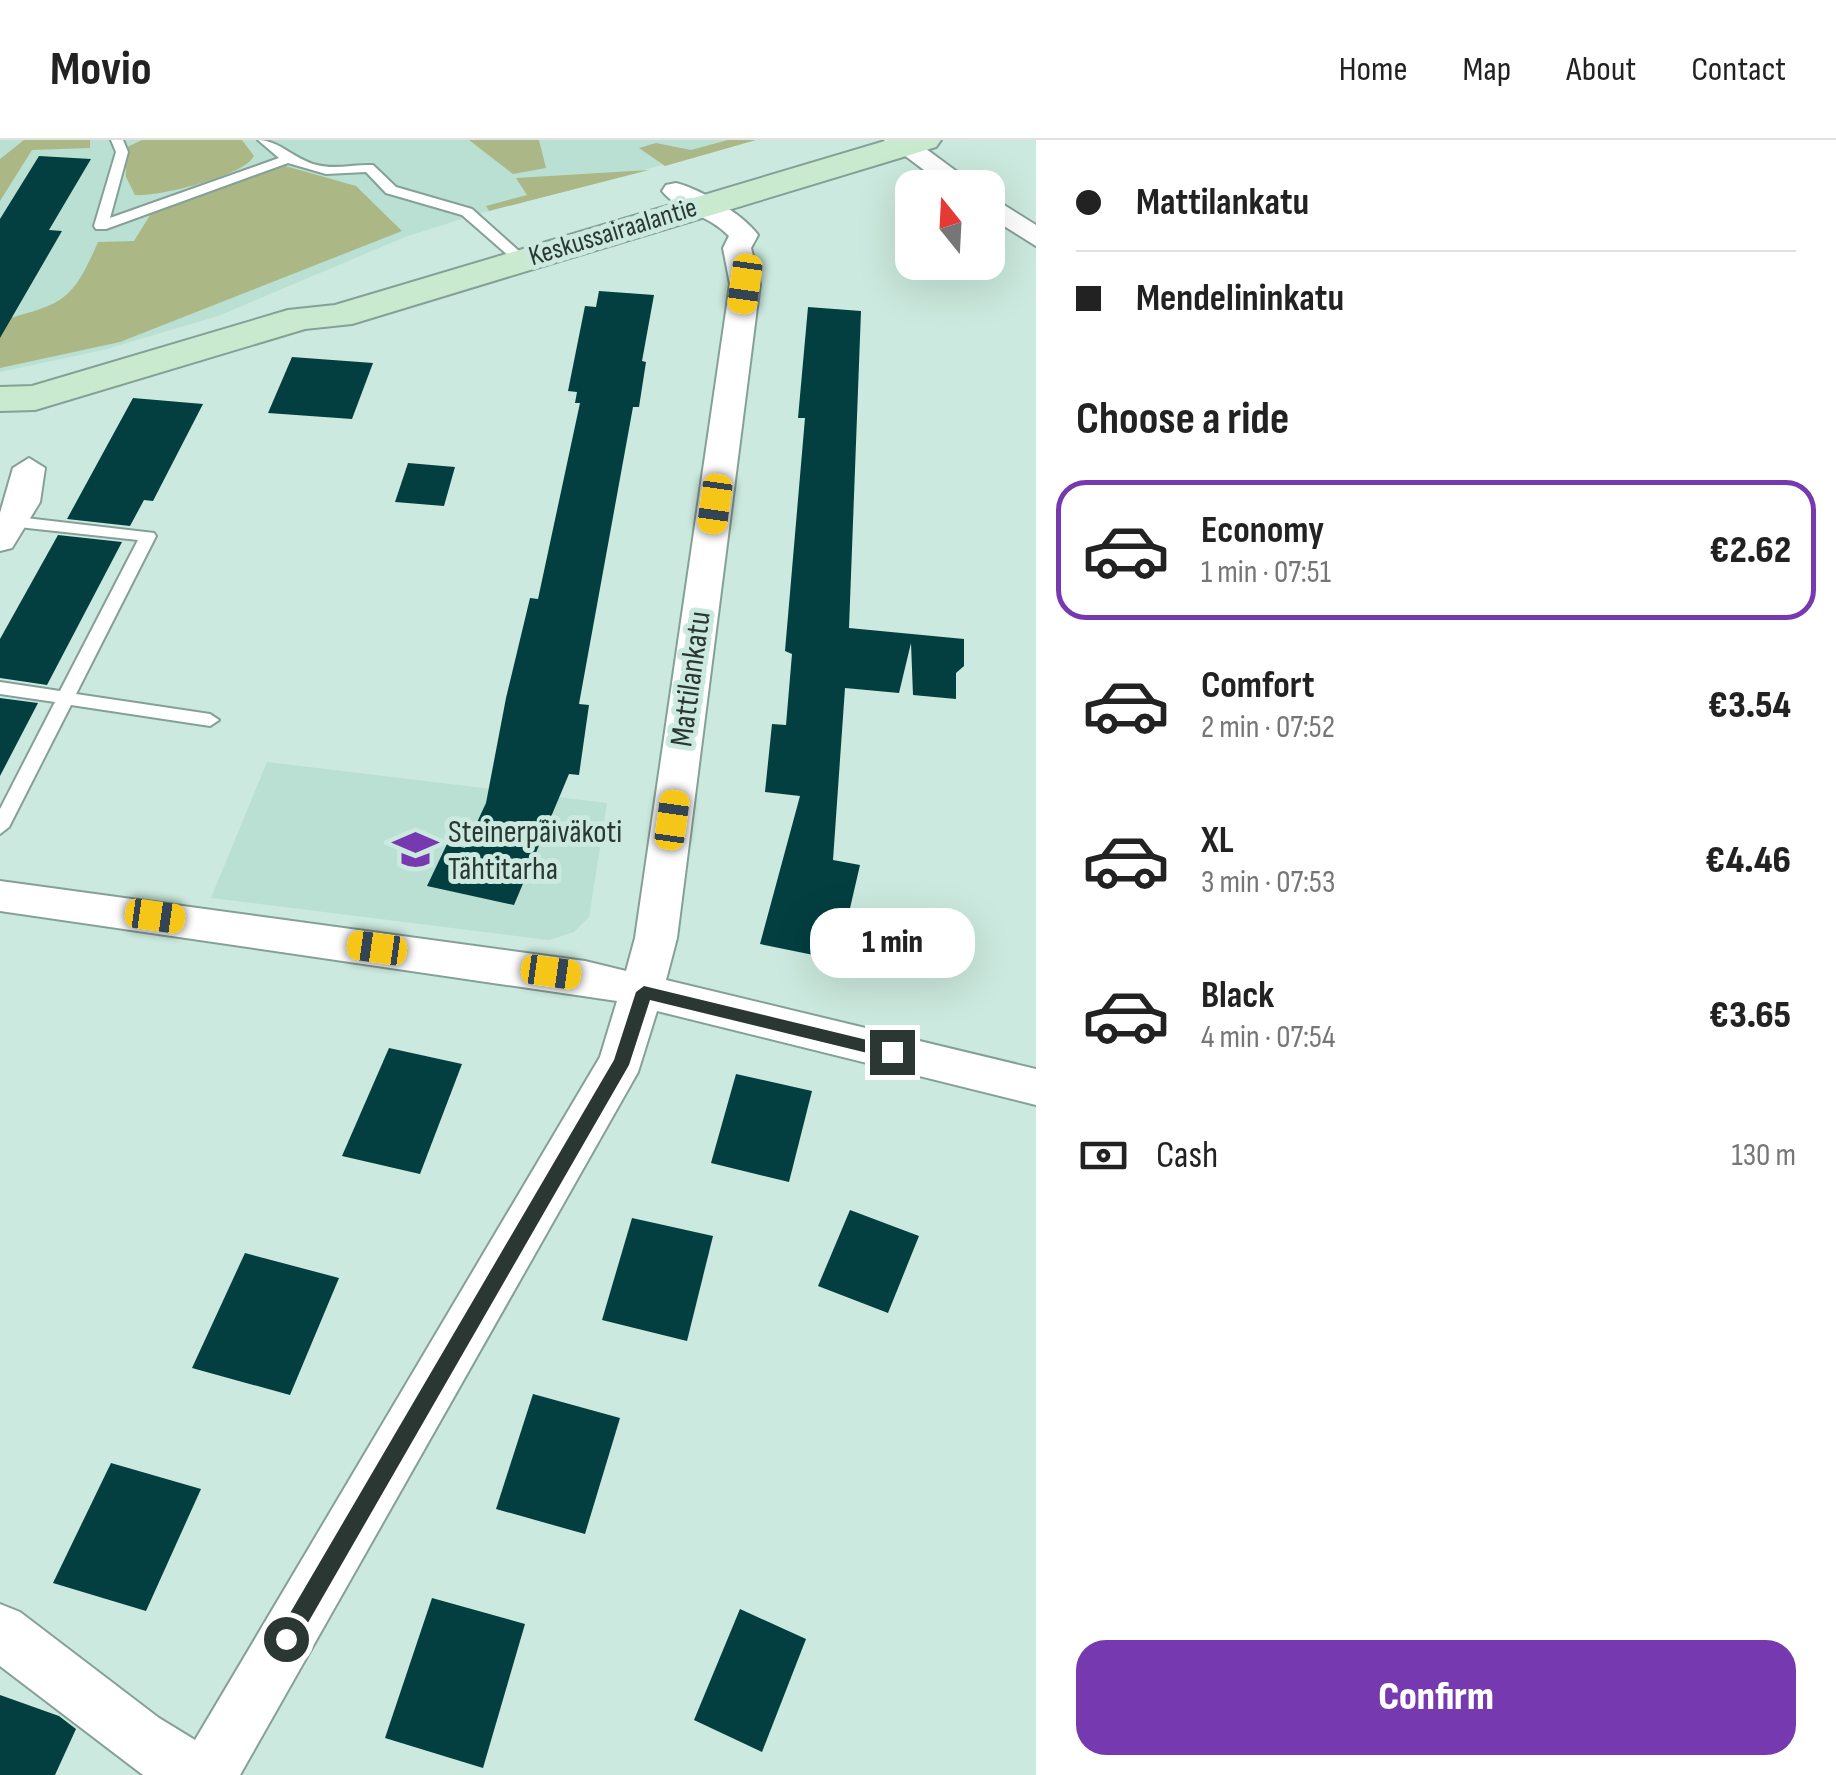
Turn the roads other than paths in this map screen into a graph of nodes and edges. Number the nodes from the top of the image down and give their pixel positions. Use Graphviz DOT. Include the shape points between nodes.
graph roads {
  1 [pos="117,140"];
  2 [pos="264,140"];
  3 [pos="852,140"];
  4 [pos="909,142"];
  5 [pos="284,160"];
  6 [pos="944,170"];
  7 [pos="687,199"];
  8 [pos="1005,213"];
  9 [pos="1030,228"];
  10 [pos="512,251"];
  11 [pos="12,405"];
  12 [pos="29,468"];
  13 [pos="4,527"];
  14 [pos="0,688"];
  15 [pos="67,696"];
  16 [pos="210,720"];
  17 [pos="0,827"];
  18 [pos="0,896"];
  19 [pos="644,992"];
  20 [pos="1036,1087"];
  21 [pos="0,1631"];
  22 [pos="199,1775"];
  23 [pos="207,1775"];
  1 -- 5 [label="lane" via="122,152 101,226"];
  2 -- 5 [label="lane"];
  3 -- 7 [label="main road, Keskussairaalantie"];
  4 -- 6 [label="street"];
  4 -- 7 [label="main road, Keskussairaalantie"];
  5 -- 10 [label="lane" via="346,174 369,168 391,190 467,212"];
  7 -- 10 [label="main road, Keskussairaalantie"];
  7 -- 19 [label="street, Mattilankatu" via="701,234 738,248 745,284"];
  8 -- 9 [label="street"];
  10 -- 11 [label="main road, Keskussairaalantie" via="338,316 302,318"];
  12 -- 13 [label="street" via="23,502"];
  13 -- 15 [label="lane" via="148,536"];
  14 -- 15 [label="lane"];
  15 -- 16 [label="lane"];
  15 -- 17 [label="lane"];
  18 -- 19 [label="street" via="586,977"];
  19 -- 20 [label="street"];
  19 -- 23 [label="street, Mattilankatu" via="622,1060"];
  21 -- 22 [label="street" via="138,1740"];
}
